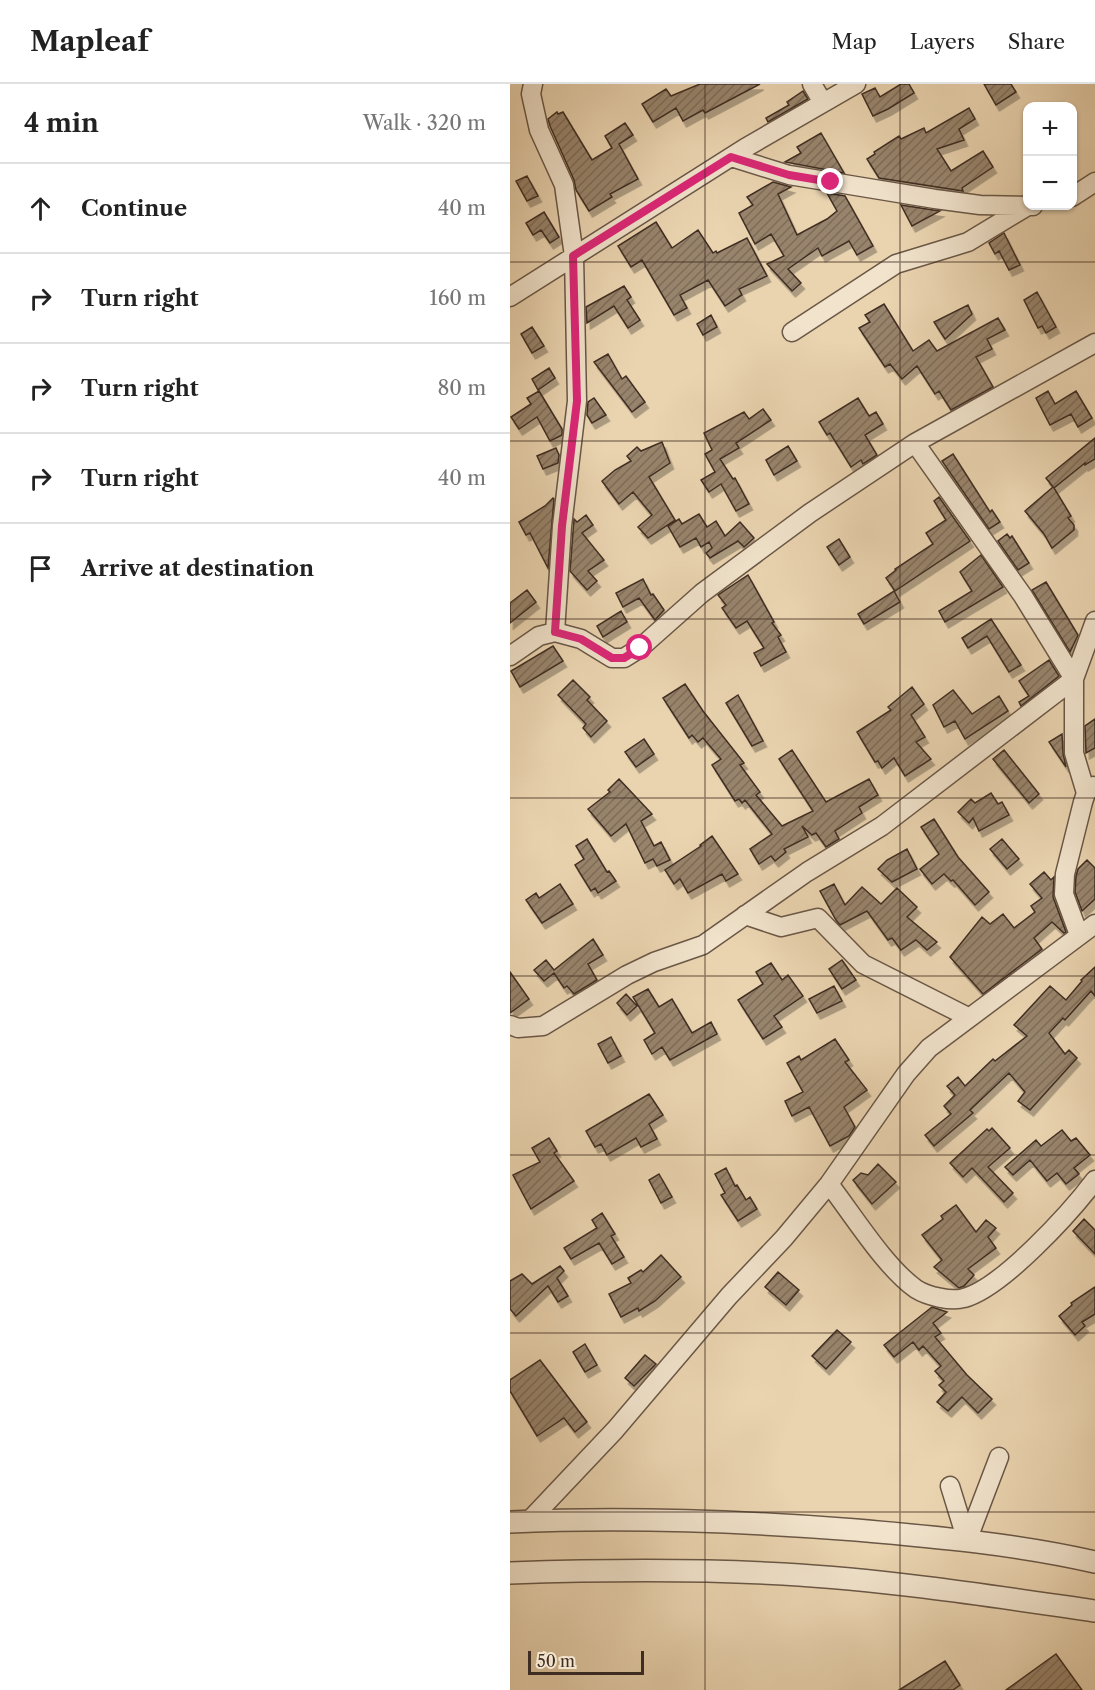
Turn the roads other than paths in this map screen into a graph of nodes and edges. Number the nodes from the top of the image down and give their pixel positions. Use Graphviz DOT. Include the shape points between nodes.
graph roads {
  1 [pos="533,84"];
  2 [pos="812,84"];
  3 [pos="856,84"];
  4 [pos="823,103"];
  5 [pos="731,157"];
  6 [pos="1095,182"];
  7 [pos="1077,194"];
  8 [pos="1023,206"];
  9 [pos="1023,210"];
  10 [pos="573,256"];
  11 [pos="510,297"];
  12 [pos="792,332"];
  13 [pos="1095,343"];
  14 [pos="915,443"];
  15 [pos="1095,621"];
  16 [pos="555,632"];
  17 [pos="510,656"];
  18 [pos="1074,679"];
  19 [pos="1090,789"];
  20 [pos="745,915"];
  21 [pos="1095,924"];
  22 [pos="1079,935"];
  23 [pos="968,1017"];
  24 [pos="510,1025"];
  25 [pos="1095,1180"];
  26 [pos="829,1184"];
  27 [pos="999,1457"];
  28 [pos="950,1486"];
  29 [pos="520,1522"];
  30 [pos="967,1541"];
  31 [pos="1095,1562"];
  32 [pos="510,1573"];
  33 [pos="1095,1611"];
  1 -- 10 [label="street" via="531,94 539,129 564,185"];
  2 -- 4 [label="street"];
  3 -- 4 [label="street"];
  4 -- 5 [label="street"];
  5 -- 8 [label="street" via="789,175 980,206"];
  5 -- 10 [label="street"];
  6 -- 7 [label="street"];
  9 -- 12 [label="street" via="968,242 896,264"];
  10 -- 11 [label="street"];
  10 -- 16 [label="street" via="577,401 562,526"];
  13 -- 14 [label="street"];
  14 -- 16 [label="street" via="810,513 702,593 624,658 612,658 581,639"];
  14 -- 18 [label="street" via="1023,596"];
  15 -- 18 [label="street"];
  16 -- 17 [label="street" via="538,636"];
  18 -- 19 [label="street" via="1074,753"];
  18 -- 20 [label="street" via="882,826"];
  19 -- 22 [label="street" via="1065,874 1064,894"];
  20 -- 23 [label="street" via="781,927 818,918 863,964"];
  20 -- 24 [label="street" via="703,945 627,975 543,1026"];
  21 -- 22 [label="street"];
  22 -- 23 [label="street"];
  23 -- 26 [label="street" via="929,1048 906,1074"];
  25 -- 26 [label="street" via="1080,1201 1001,1279 964,1299 942,1298 918,1290 893,1268"];
  26 -- 29 [label="street" via="615,1430"];
  27 -- 30 [label="street"];
  28 -- 30 [label="street"];
  29 -- 30 [label="street" via="574,1519 765,1523"];
  30 -- 31 [label="street" via="1053,1552"];
  32 -- 33 [label="street" via="645,1569 784,1574 940,1588"];
}
